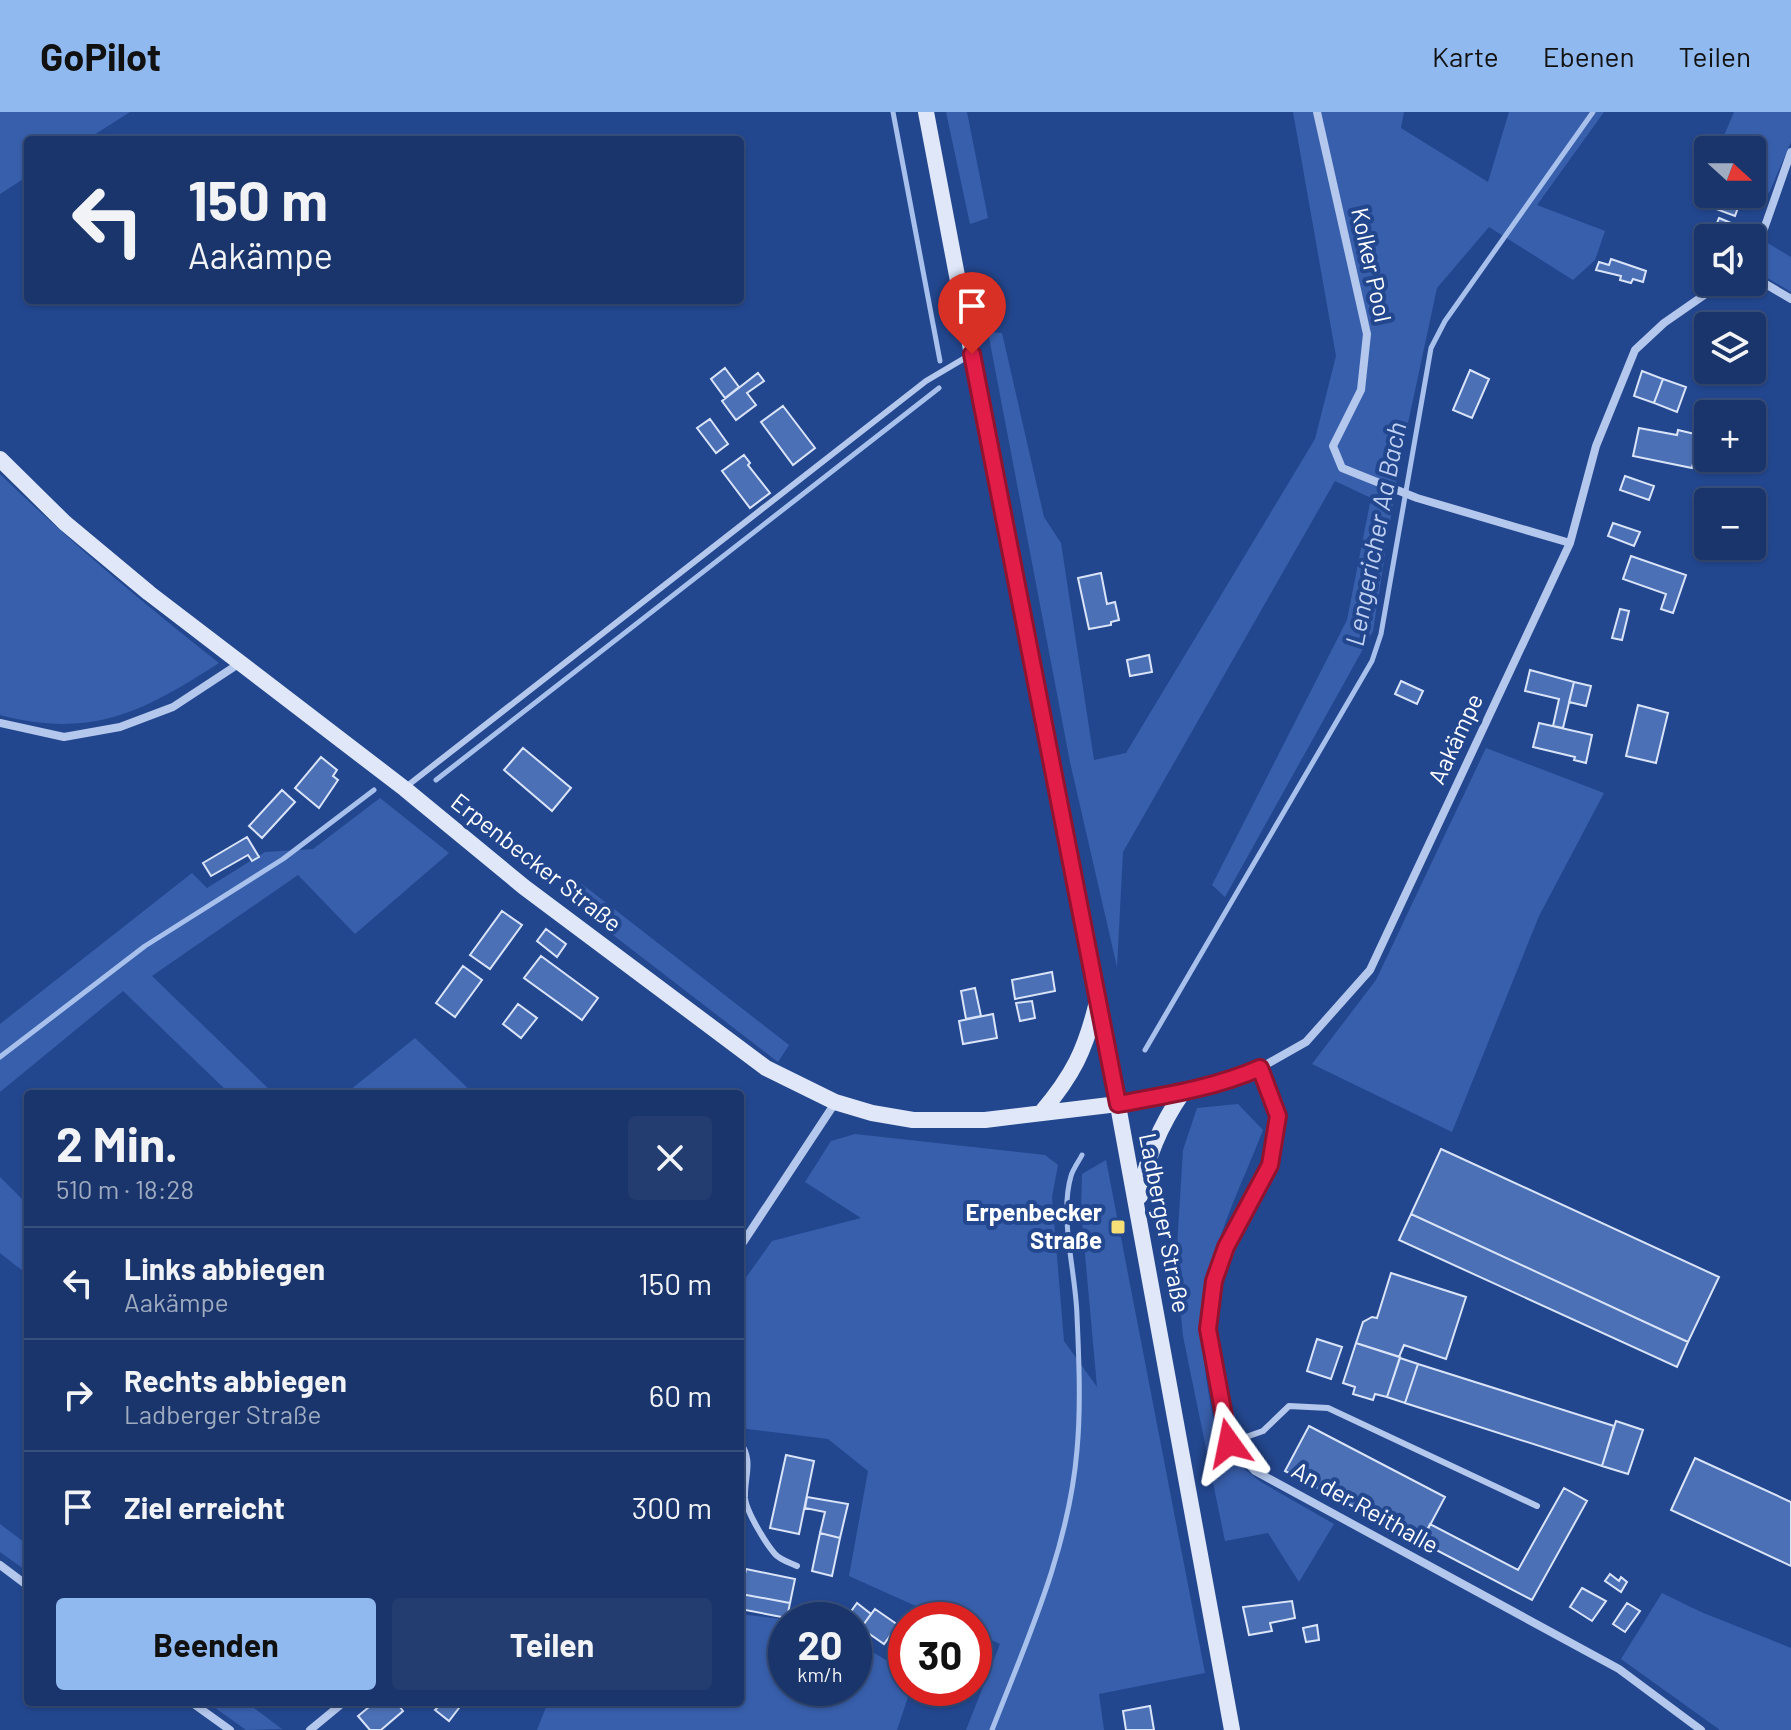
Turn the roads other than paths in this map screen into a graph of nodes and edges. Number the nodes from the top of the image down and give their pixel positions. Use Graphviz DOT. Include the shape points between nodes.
graph roads {
  1 [pos="926,112"];
  2 [pos="1317,112"];
  3 [pos="1791,152"];
  4 [pos="1766,224"];
  5 [pos="1766,284"];
  6 [pos="1703,296"];
  7 [pos="1791,299"];
  8 [pos="972,354"];
  9 [pos="0,459"];
  10 [pos="1570,543"];
  11 [pos="241,663"];
  12 [pos="0,723"];
  13 [pos="405,789"];
  14 [pos="1098,996"];
  15 [pos="1260,1068"];
  16 [pos="1183,1092"];
  17 [pos="835,1102"];
  18 [pos="1118,1104"];
  19 [pos="1041,1113"];
  20 [pos="1138,1209"];
  21 [pos="744,1241"];
  22 [pos="1229,1443"];
  23 [pos="744,1448"];
  24 [pos="1537,1506"];
  25 [pos="0,1565"];
  26 [pos="797,1566"];
  27 [pos="24,1583"];
  28 [pos="197,1706"];
  29 [pos="339,1706"];
  30 [pos="230,1730"];
  31 [pos="310,1730"];
  32 [pos="1232,1730"];
  33 [pos="1701,1730"];
  1 -- 8 [label="main road, Ladberger Straße"];
  2 -- 10 [label="street, Kolker Pool" via="1367,334 1361,390 1333,446 1342,468 1417,498"];
  3 -- 4 [label="street"];
  5 -- 7 [label="street"];
  6 -- 10 [label="street, Aakämpe" via="1635,350 1596,446"];
  8 -- 13 [label="lane" via="926,381"];
  8 -- 14 [label="main road, Ladberger Straße"];
  9 -- 11 [label="main road, Erpenbecker Straße" via="65,523"];
  10 -- 15 [label="street, Aakämpe" via="1370,970 1306,1042"];
  11 -- 12 [label="street" via="173,707 120,727 64,737"];
  11 -- 13 [label="main road, Erpenbecker Straße"];
  13 -- 17 [label="main road, Erpenbecker Straße" via="524,887 734,1045 766,1068"];
  14 -- 18 [label="main road, Ladberger Straße"];
  14 -- 19 [label="main road" via="1081,1054"];
  15 -- 16 [label="street, Aakämpe"];
  15 -- 22 [label="street" via="1278,1116 1270,1165 1226,1247 1214,1281 1208,1329"];
  16 -- 18 [label="street, Aakämpe"];
  16 -- 20 [label="main road" via="1155,1140"];
  17 -- 19 [label="main road, Erpenbecker Straße" via="913,1120 954,1122"];
  17 -- 21 [label="street"];
  18 -- 19 [label="main road, Erpenbecker Straße"];
  18 -- 20 [label="main road, Ladberger Straße"];
  20 -- 32 [label="main road, Ladberger Straße"];
  22 -- 24 [label="lane" via="1263,1431 1289,1406 1328,1408"];
  22 -- 33 [label="street, An der Reithalle" via="1255,1471 1619,1669"];
  23 -- 26 [label="lane" via="747,1511 776,1556"];
  25 -- 27 [label="street"];
  28 -- 30 [label="street"];
  29 -- 31 [label="street"];
}
